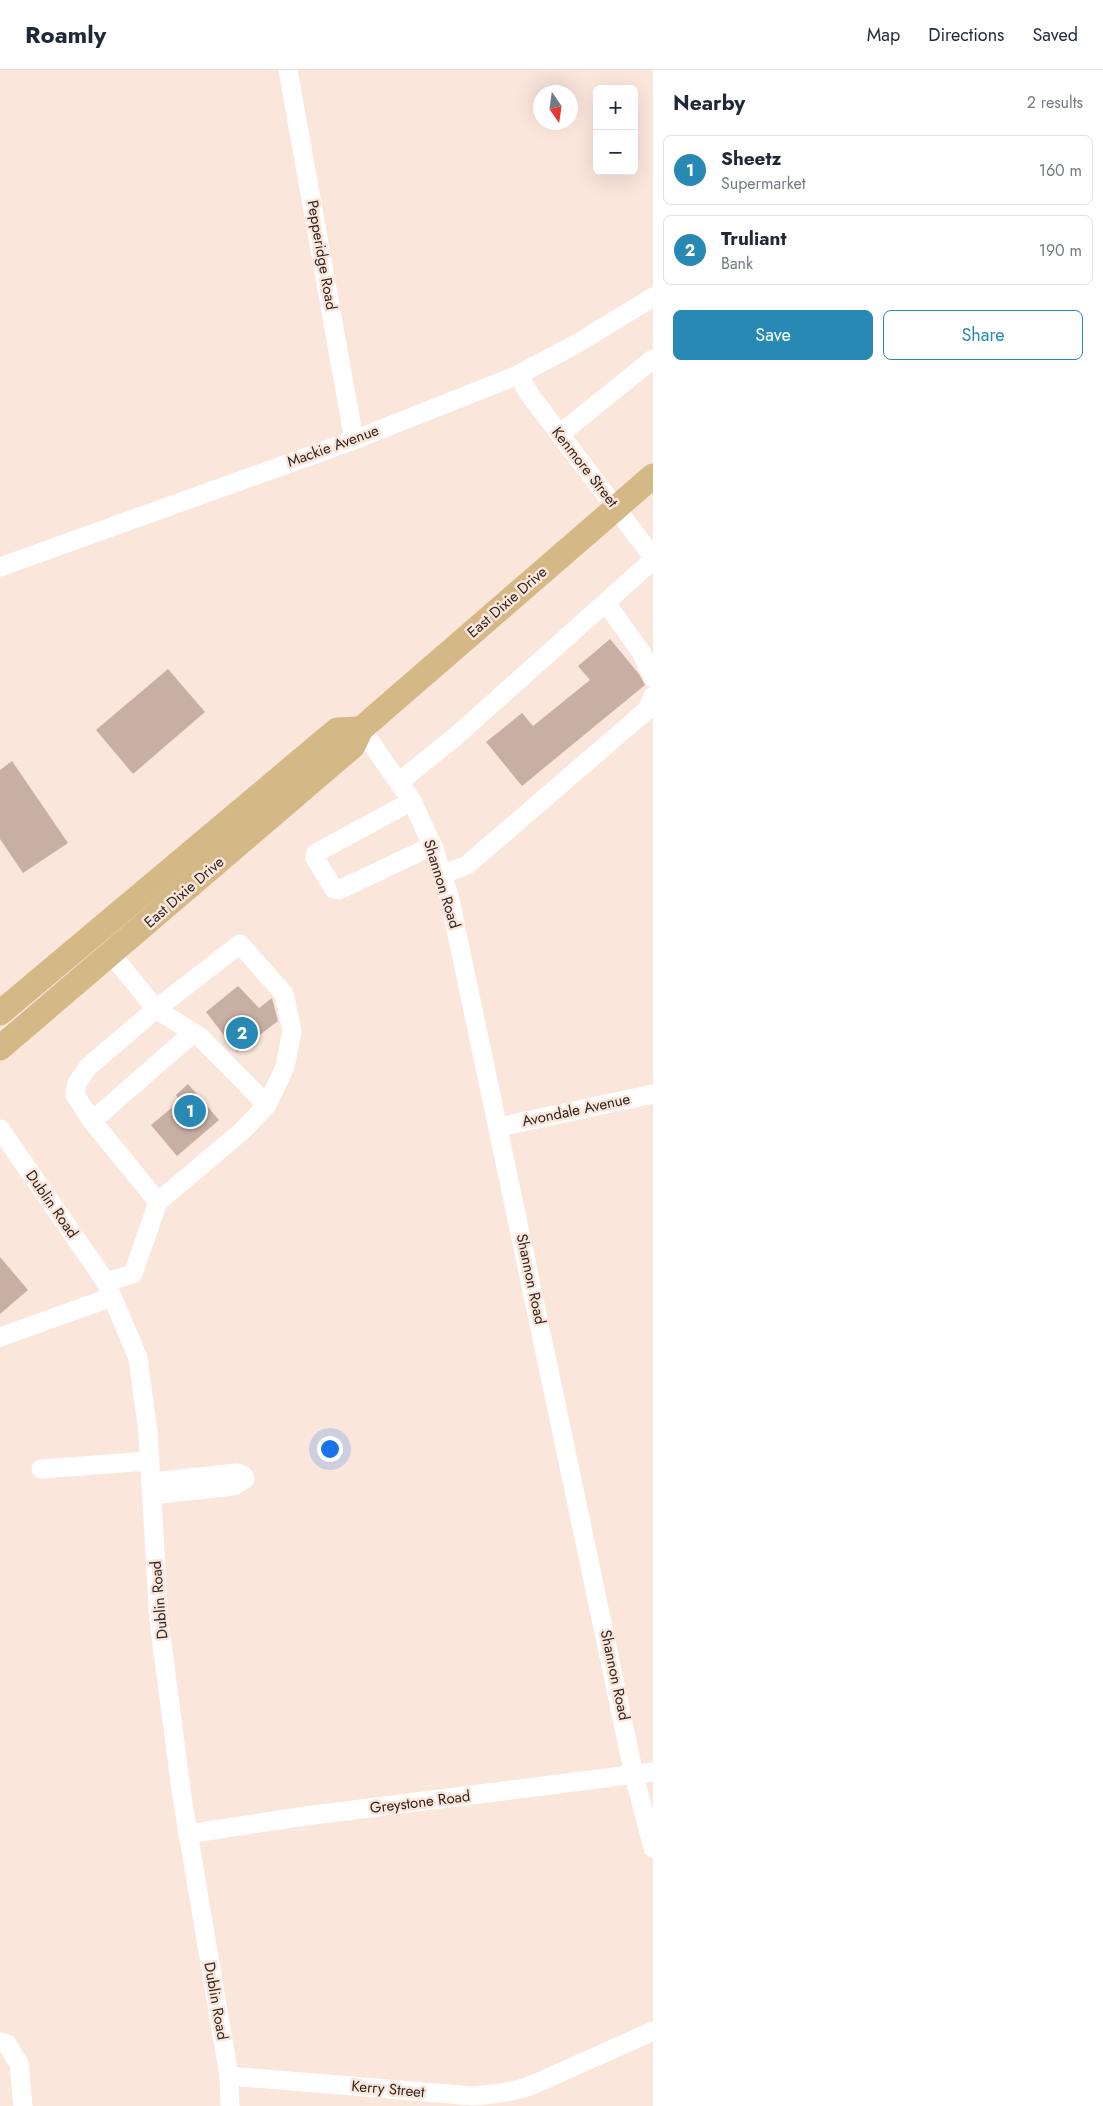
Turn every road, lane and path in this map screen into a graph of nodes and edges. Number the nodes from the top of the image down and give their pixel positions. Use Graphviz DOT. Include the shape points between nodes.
graph roads {
  1 [pos="288,70"];
  2 [pos="653,297"];
  3 [pos="653,359"];
  4 [pos="518,376"];
  5 [pos="560,434"];
  6 [pos="354,440"];
  7 [pos="653,476"];
  8 [pos="616,507"];
  9 [pos="653,558"];
  10 [pos="0,567"];
  11 [pos="606,603"];
  12 [pos="653,678"];
  13 [pos="653,696"];
  14 [pos="361,729"];
  15 [pos="399,782"];
  16 [pos="412,801"];
  17 [pos="432,846"];
  18 [pos="442,875"];
  19 [pos="111,954"];
  20 [pos="156,1009"];
  21 [pos="0,1014"];
  22 [pos="193,1033"];
  23 [pos="0,1048"];
  24 [pos="653,1094"];
  25 [pos="267,1105"];
  26 [pos="92,1121"];
  27 [pos="499,1127"];
  28 [pos="0,1129"];
  29 [pos="158,1202"];
  30 [pos="109,1289"];
  31 [pos="0,1338"];
  32 [pos="149,1461"];
  33 [pos="41,1469"];
  34 [pos="653,1772"];
  35 [pos="634,1775"];
  36 [pos="188,1834"];
  37 [pos="653,1848"];
  38 [pos="653,2031"];
  39 [pos="0,2042"];
  40 [pos="229,2076"];
  41 [pos="23,2106"];
  42 [pos="230,2106"];
  1 -- 6 [label="street, Pepperidge Road"];
  2 -- 4 [label="street, Mackie Avenue"];
  3 -- 5 [label="street"];
  4 -- 5 [label="street, Kenmore Street"];
  4 -- 6 [label="street, Mackie Avenue"];
  5 -- 8 [label="street, Kenmore Street"];
  6 -- 10 [label="street, Mackie Avenue"];
  7 -- 8 [label="main road, East Dixie Drive"];
  8 -- 9 [label="street, Kenmore Street"];
  8 -- 14 [label="main road, East Dixie Drive"];
  9 -- 11 [label="street"];
  11 -- 12 [label="street" via="641,652"];
  11 -- 15 [label="street" via="455,737"];
  13 -- 18 [label="street" via="647,710 468,865"];
  14 -- 15 [label="street, Shannon Road"];
  14 -- 19 [label="main road, East Dixie Drive" via="353,746"];
  14 -- 21 [label="main road, East Dixie Drive" via="337,730"];
  15 -- 16 [label="street, Shannon Road"];
  16 -- 17 [label="street, Shannon Road"];
  16 -- 17 [label="street" via="316,853 315,858 334,889 339,890"];
  17 -- 18 [label="street, Shannon Road"];
  18 -- 27 [label="street, Shannon Road" via="467,973"];
  19 -- 20 [label="street"];
  19 -- 23 [label="main road, East Dixie Drive"];
  20 -- 22 [label="street"];
  20 -- 25 [label="street" via="240,944 284,994 292,1031 284,1067"];
  20 -- 26 [label="street" via="89,1066 77,1083 74,1095"];
  22 -- 25 [label="street"];
  22 -- 26 [label="street"];
  24 -- 27 [label="street, Avondale Avenue"];
  25 -- 29 [label="street" via="242,1131"];
  26 -- 29 [label="street"];
  27 -- 35 [label="street, Shannon Road"];
  28 -- 30 [label="street, Dublin Road"];
  29 -- 30 [label="street" via="133,1274"];
  30 -- 31 [label="street"];
  30 -- 32 [label="street, Dublin Road" via="138,1358"];
  32 -- 33 [label="street"];
  32 -- 36 [label="street, Dublin Road" via="159,1621"];
  34 -- 35 [label="street, Greystone Road"];
  35 -- 36 [label="street, Greystone Road"];
  35 -- 37 [label="street, Shannon Road"];
  36 -- 40 [label="street, Dublin Road"];
  38 -- 40 [label="street, Kerry Street" via="521,2090 500,2094 473,2096"];
  39 -- 41 [label="street" via="7,2044 19,2064"];
  40 -- 42 [label="street, Dublin Road"];
}
